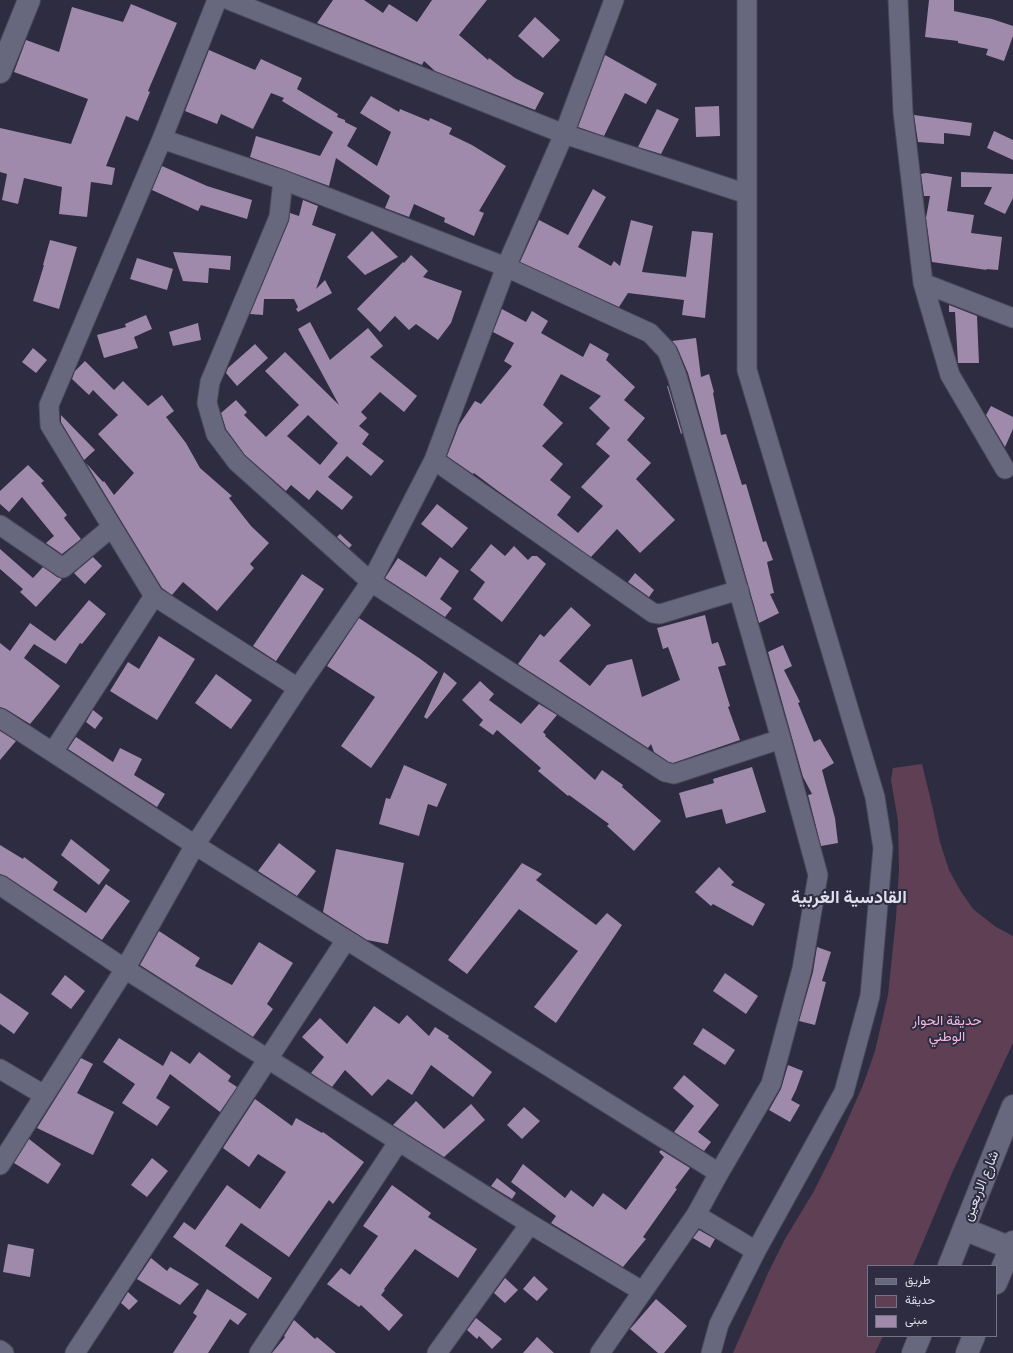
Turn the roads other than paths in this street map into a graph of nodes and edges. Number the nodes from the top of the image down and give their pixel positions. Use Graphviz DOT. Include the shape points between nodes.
graph roads {
  1 [pos="29,0"];
  2 [pos="217,0"];
  3 [pos="229,0"];
  4 [pos="614,0"];
  5 [pos="747,0"];
  6 [pos="898,0"];
  7 [pos="0,72"];
  8 [pos="564,134"];
  9 [pos="162,139"];
  10 [pos="283,180"];
  11 [pos="747,194"];
  12 [pos="506,267"];
  13 [pos="923,283"];
  14 [pos="1013,318"];
  15 [pos="434,460"];
  16 [pos="1005,469"];
  17 [pos="0,525"];
  18 [pos="112,527"];
  19 [pos="371,582"];
  20 [pos="739,590"];
  21 [pos="154,596"];
  22 [pos="298,688"];
  23 [pos="0,718"];
  24 [pos="781,739"];
  25 [pos="53,752"];
  26 [pos="195,845"];
  27 [pos="0,885"];
  28 [pos="346,940"];
  29 [pos="126,969"];
  30 [pos="268,1058"];
  31 [pos="0,1068"];
  32 [pos="44,1095"];
  33 [pos="1013,1106"];
  34 [pos="400,1141"];
  35 [pos="0,1165"];
  36 [pos="719,1173"];
  37 [pos="696,1215"];
  38 [pos="530,1224"];
  39 [pos="964,1229"];
  40 [pos="1012,1245"];
  41 [pos="756,1251"];
  42 [pos="949,1265"];
  43 [pos="997,1282"];
  44 [pos="642,1291"];
  45 [pos="920,1337"];
  46 [pos="974,1337"];
  47 [pos="0,1350"];
  48 [pos="4,1353"];
  49 [pos="75,1353"];
  50 [pos="259,1353"];
  51 [pos="437,1353"];
  52 [pos="600,1353"];
  53 [pos="711,1353"];
  54 [pos="913,1353"];
  55 [pos="967,1353"];
  1 -- 7 [label="main road"];
  2 -- 9 [label="street"];
  3 -- 8 [label="street"];
  4 -- 8 [label="street"];
  5 -- 11 [label="street"];
  6 -- 13 [label="street" via="903,112"];
  8 -- 11 [label="street"];
  8 -- 12 [label="street"];
  9 -- 10 [label="street"];
  9 -- 18 [label="street" via="49,405 50,426"];
  10 -- 12 [label="street"];
  10 -- 19 [label="street" via="279,217 210,382 207,404 216,434 238,462"];
  11 -- 41 [label="street" via="747,370 875,797 883,848 870,996 844,1092"];
  12 -- 15 [label="street"];
  12 -- 20 [label="street" via="650,333 667,351 678,376"];
  13 -- 14 [label="street"];
  13 -- 16 [label="street" via="950,375"];
  15 -- 19 [label="street"];
  15 -- 20 [label="street" via="653,613 660,614"];
  17 -- 18 [label="street" via="64,568"];
  18 -- 21 [label="street"];
  19 -- 22 [label="street"];
  19 -- 24 [label="street" via="666,772 674,774"];
  20 -- 24 [label="street"];
  21 -- 22 [label="street"];
  21 -- 25 [label="street"];
  22 -- 26 [label="street"];
  23 -- 25 [label="street"];
  24 -- 36 [label="street" via="818,875 802,969 771,1084"];
  25 -- 26 [label="street"];
  26 -- 28 [label="street"];
  26 -- 29 [label="street"];
  27 -- 29 [label="street"];
  28 -- 30 [label="street"];
  28 -- 36 [label="street"];
  29 -- 30 [label="street"];
  29 -- 32 [label="street"];
  30 -- 34 [label="street"];
  30 -- 49 [label="street"];
  31 -- 32 [label="street"];
  32 -- 35 [label="street"];
  33 -- 39 [label="main road, شارع الاربعين"];
  34 -- 38 [label="street"];
  34 -- 50 [label="street"];
  36 -- 37 [label="street"];
  37 -- 41 [label="street"];
  37 -- 44 [label="street"];
  38 -- 44 [label="street"];
  38 -- 51 [label="street"];
  39 -- 40 [label="main road"];
  39 -- 42 [label="main road, شارع الاربعين"];
  40 -- 43 [label="main road"];
  41 -- 53 [label="street" via="718,1324"];
  44 -- 52 [label="street"];
  45 -- 54 [label="main road"];
  46 -- 55 [label="main road"];
  47 -- 48 [label="street"];
}
